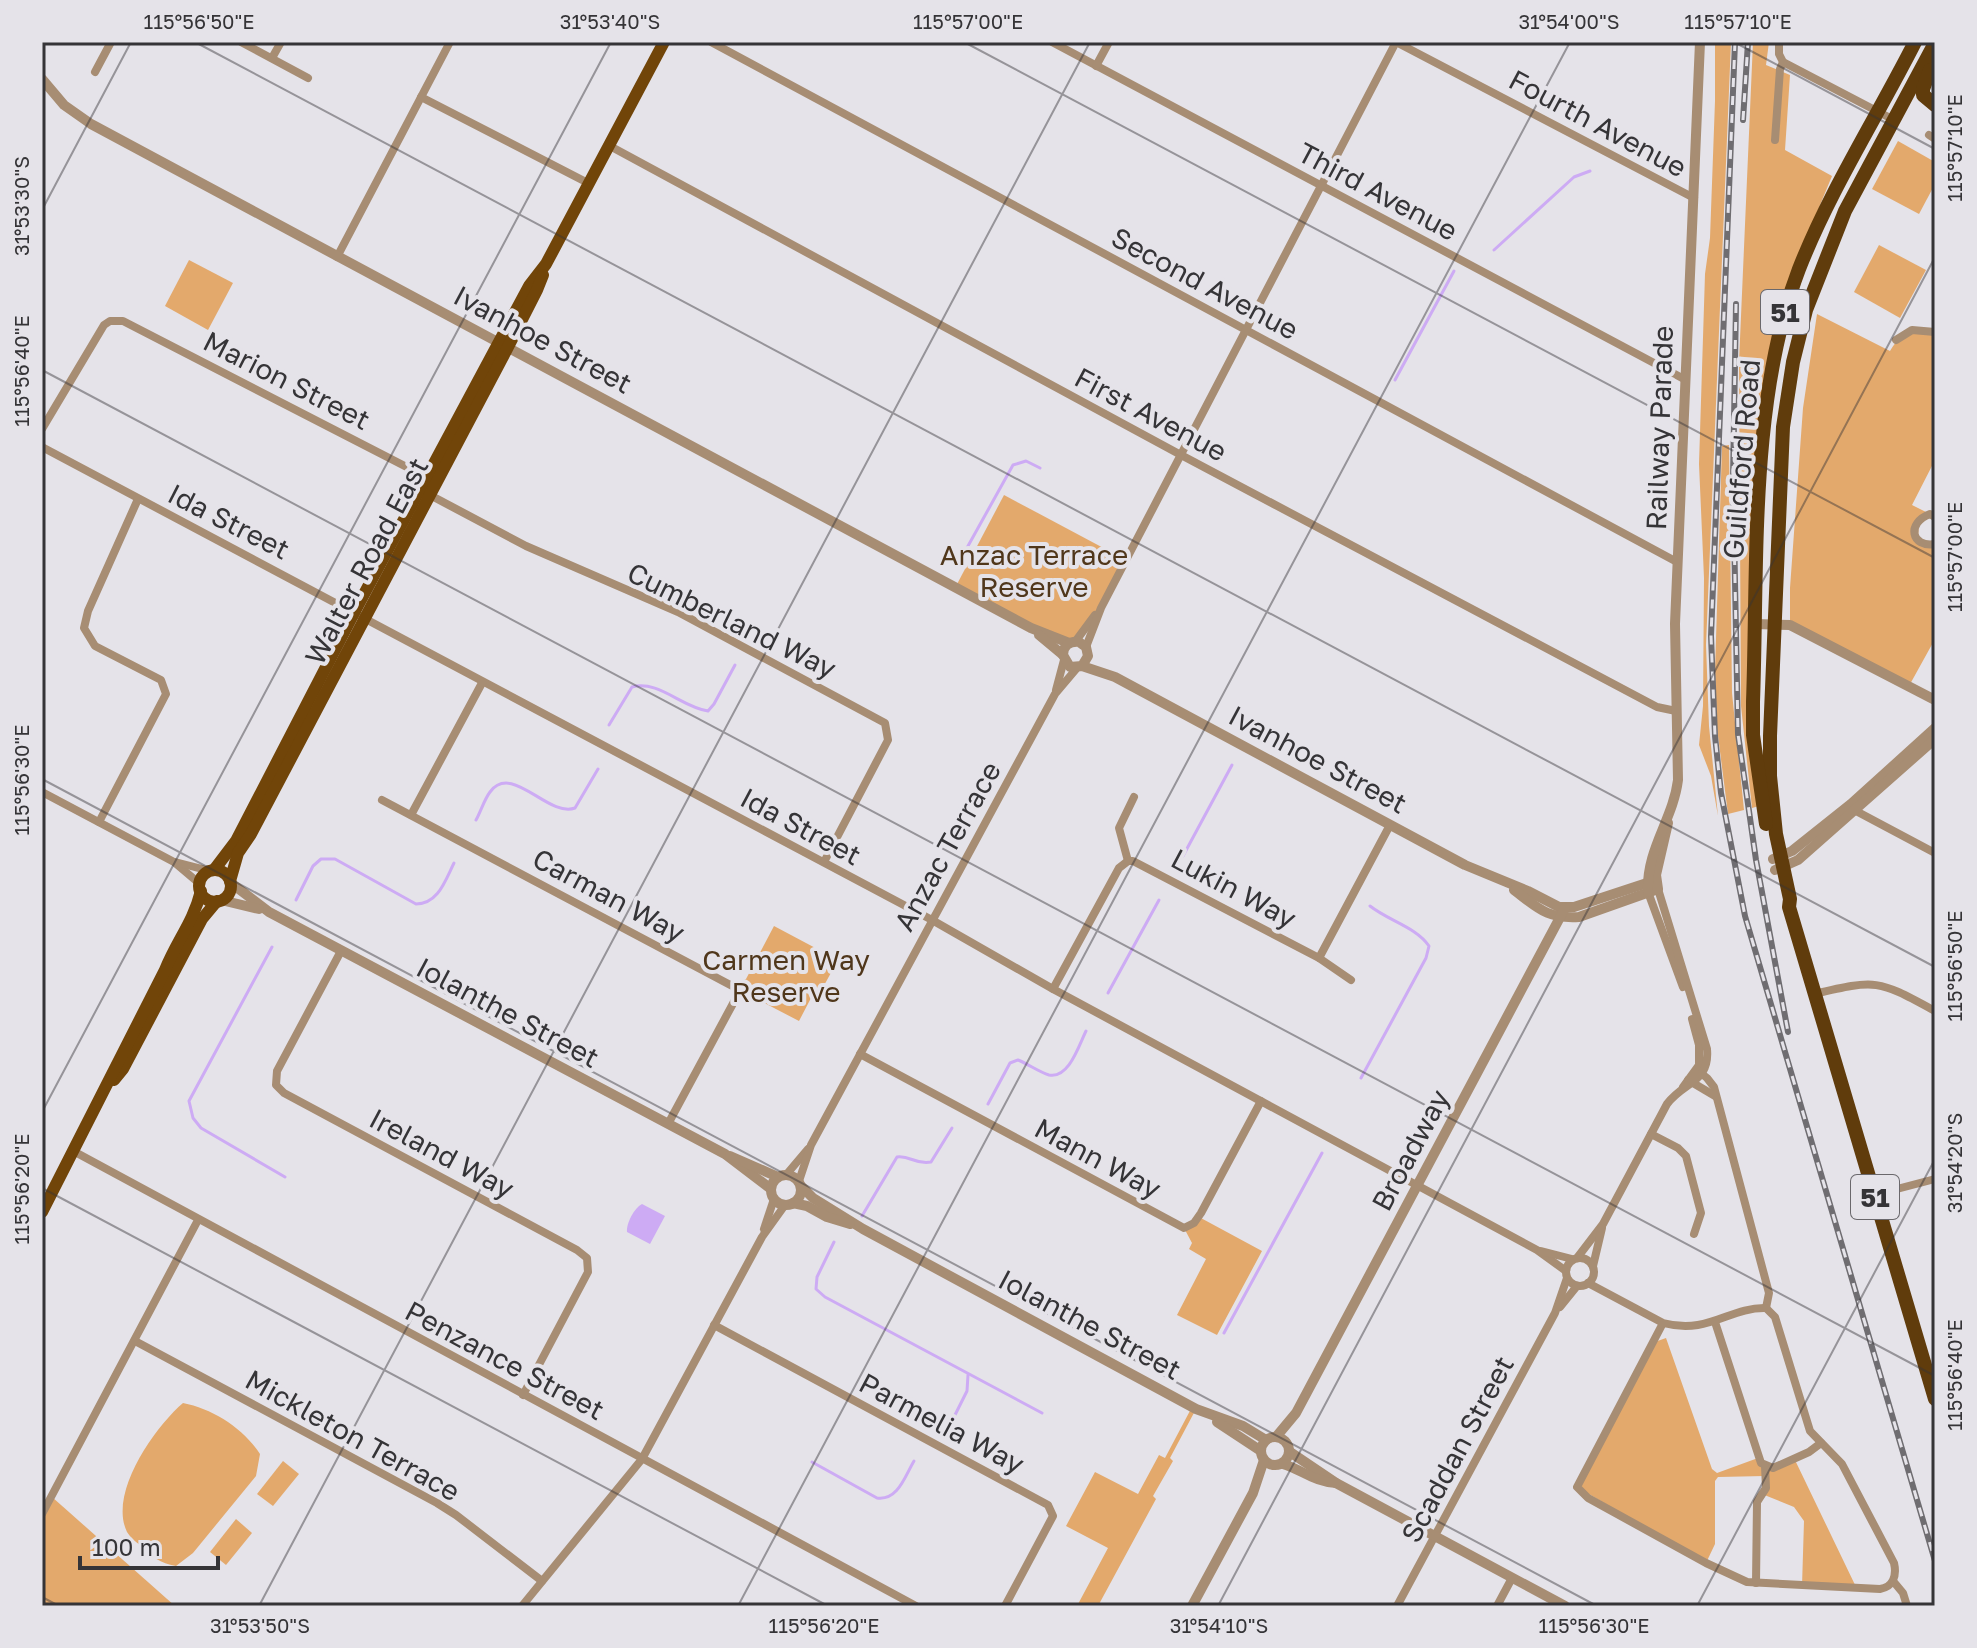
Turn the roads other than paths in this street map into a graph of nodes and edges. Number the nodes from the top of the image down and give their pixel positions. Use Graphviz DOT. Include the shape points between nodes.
graph roads {
  1 [pos="111,42"];
  2 [pos="241,42"];
  3 [pos="281,42"];
  4 [pos="450,42"];
  5 [pos="664,42"];
  6 [pos="711,42"];
  7 [pos="1052,42"];
  8 [pos="1109,42"];
  9 [pos="1396,42"];
  10 [pos="1700,42"];
  11 [pos="1779,42"];
  12 [pos="1915,42"];
  13 [pos="1935,43"];
  14 [pos="272,58"];
  15 [pos="1935,59"];
  16 [pos="1783,62"];
  17 [pos="1096,66"];
  18 [pos="95,72"];
  19 [pos="308,78"];
  20 [pos="42,79"];
  21 [pos="421,97"];
  22 [pos="1935,105"];
  23 [pos="1880,112"];
  24 [pos="1894,120"];
  25 [pos="1775,140"];
  26 [pos="608,145"];
  27 [pos="588,183"];
  28 [pos="1321,186"];
  29 [pos="1694,198"];
  30 [pos="337,257"];
  31 [pos="1246,330"];
  32 [pos="1935,332"];
  33 [pos="1896,340"];
  34 [pos="503,346"];
  35 [pos="1684,379"];
  36 [pos="42,429"];
  37 [pos="42,447"];
  38 [pos="1181,455"];
  39 [pos="431,480"];
  40 [pos="424,492"];
  41 [pos="138,499"];
  42 [pos="1935,517"];
  43 [pos="1935,544"];
  44 [pos="1677,562"];
  45 [pos="1101,608"];
  46 [pos="359,614"];
  47 [pos="1756,624"];
  48 [pos="1774,624"];
  49 [pos="1031,628"];
  50 [pos="1072,642"];
  51 [pos="1087,650"];
  52 [pos="1063,658"];
  53 [pos="1079,667"];
  54 [pos="1115,677"];
  55 [pos="482,683"];
  56 [pos="1055,694"];
  57 [pos="1935,700"];
  58 [pos="1676,711"];
  59 [pos="1935,728"];
  60 [pos="1935,739"];
  61 [pos="42,792"];
  62 [pos="1134,797"];
  63 [pos="382,800"];
  64 [pos="1854,807"];
  65 [pos="411,815"];
  66 [pos="99,822"];
  67 [pos="1390,825"];
  68 [pos="1935,853"];
  69 [pos="1128,861"];
  70 [pos="174,862"];
  71 [pos="824,862"];
  72 [pos="1778,863"];
  73 [pos="212,871"];
  74 [pos="230,882"];
  75 [pos="1652,886"];
  76 [pos="200,888"];
  77 [pos="219,901"];
  78 [pos="269,912"];
  79 [pos="1563,912"];
  80 [pos="932,920"];
  81 [pos="341,951"];
  82 [pos="1319,958"];
  83 [pos="1351,980"];
  84 [pos="1053,989"];
  85 [pos="1814,995"];
  86 [pos="1935,1011"];
  87 [pos="860,1054"];
  88 [pos="1700,1072"];
  89 [pos="1687,1084"];
  90 [pos="106,1089"];
  91 [pos="1715,1096"];
  92 [pos="1261,1101"];
  93 [pos="668,1124"];
  94 [pos="1651,1134"];
  95 [pos="811,1145"];
  96 [pos="75,1152"];
  97 [pos="725,1154"];
  98 [pos="782,1176"];
  99 [pos="1935,1179"];
  100 [pos="800,1184"];
  101 [pos="1418,1186"];
  102 [pos="773,1194"];
  103 [pos="1874,1195"];
  104 [pos="789,1204"];
  105 [pos="42,1212"];
  106 [pos="198,1220"];
  107 [pos="1603,1224"];
  108 [pos="863,1229"];
  109 [pos="1694,1234"];
  110 [pos="762,1237"];
  111 [pos="1537,1250"];
  112 [pos="1575,1258"];
  113 [pos="1593,1268"];
  114 [pos="1566,1275"];
  115 [pos="1588,1283"];
  116 [pos="1577,1286"];
  117 [pos="1608,1292"];
  118 [pos="1766,1308"];
  119 [pos="1555,1313"];
  120 [pos="1715,1322"];
  121 [pos="1663,1323"];
  122 [pos="714,1325"];
  123 [pos="135,1341"];
  124 [pos="1931,1375"];
  125 [pos="523,1395"];
  126 [pos="1935,1399"];
  127 [pos="1821,1443"];
  128 [pos="1274,1447"];
  129 [pos="642,1459"];
  130 [pos="1279,1465"];
  131 [pos="1765,1466"];
  132 [pos="1336,1483"];
  133 [pos="1253,1493"];
  134 [pos="42,1514"];
  135 [pos="1434,1537"];
  136 [pos="1512,1578"];
  137 [pos="542,1581"];
  138 [pos="1893,1581"];
  139 [pos="1756,1583"];
  140 [pos="522,1606"];
  141 [pos="916,1606"];
  142 [pos="1005,1606"];
  143 [pos="1192,1606"];
  144 [pos="1397,1606"];
  145 [pos="1497,1606"];
  146 [pos="1565,1606"];
  147 [pos="1907,1606"];
  1 -- 18 [label="street"];
  2 -- 14 [label="street"];
  3 -- 14 [label="street"];
  4 -- 21 [label="street"];
  5 -- 26 [label="main road, Walter Road East"];
  6 -- 31 [label="street, Second Avenue"];
  7 -- 17 [label="street, Third Avenue"];
  8 -- 17 [label="street"];
  9 -- 28 [label="street"];
  9 -- 29 [label="street, Fourth Avenue"];
  10 -- 29 [label="street, Railway Parade"];
  11 -- 16 [label="street"];
  12 -- 23 [label="highway, Guildford Road / 51"];
  13 -- 24 [label="highway, Guildford Road / 51"];
  14 -- 19 [label="street"];
  15 -- 22 [label="highway" via="1923,89 1926,100"];
  16 -- 23 [label="street"];
  16 -- 25 [label="street"];
  17 -- 28 [label="street, Third Avenue"];
  20 -- 30 [label="street, Ivanhoe Street" via="77,116"];
  21 -- 27 [label="street"];
  21 -- 30 [label="street"];
  23 -- 24 [label="street"];
  23 -- 47 [label="highway, Guildford Road / 51" via="1821,218 1783,319 1761,462"];
  24 -- 48 [label="highway, Guildford Road / 51" via="1827,253 1793,362 1783,427"];
  26 -- 27 [label="main road, Walter Road East"];
  26 -- 38 [label="street, First Avenue"];
  27 -- 34 [label="main road, Walter Road East" via="529,286"];
  28 -- 31 [label="street"];
  28 -- 35 [label="street, Third Avenue"];
  29 -- 35 [label="street, Railway Parade"];
  30 -- 34 [label="street, Ivanhoe Street"];
  31 -- 38 [label="street"];
  31 -- 44 [label="street, Second Avenue"];
  32 -- 33 [label="street" via="1912,330"];
  34 -- 39 [label="main road, Walter Road East"];
  34 -- 49 [label="street, Ivanhoe Street"];
  35 -- 44 [label="street, Railway Parade"];
  36 -- 39 [label="street, Marion Street" via="104,325 116,320"];
  37 -- 41 [label="street, Ida Street"];
  38 -- 45 [label="street"];
  38 -- 58 [label="street, First Avenue" via="1657,707"];
  39 -- 40 [label="main road, Walter Road East"];
  40 -- 46 [label="main road, Walter Road East"];
  40 -- 71 [label="street, Cumberland Way" via="526,546 678,612 885,723 888,740"];
  41 -- 46 [label="street, Ida Street"];
  41 -- 66 [label="street" via="84,628 95,646 161,680 166,694"];
  42 -- 43 [label="street" via="1919,518 1914,534 1927,545"];
  44 -- 58 [label="street, Railway Parade"];
  45 -- 50 [label="street"];
  45 -- 51 [label="street"];
  46 -- 55 [label="street, Ida Street"];
  46 -- 73 [label="main road, Walter Road East" via="236,841"];
  46 -- 74 [label="main road, Walter Road East" via="238,853"];
  47 -- 48 [label="street"];
  47 -- 72 [label="highway, Guildford Road / 51" via="1753,735"];
  48 -- 57 [label="street" via="1790,625"];
  48 -- 72 [label="highway, Guildford Road / 51" via="1770,776"];
  49 -- 50 [label="street, Ivanhoe Street"];
  49 -- 52 [label="street, Ivanhoe Street"];
  50 -- 51 [label="street"];
  50 -- 52 [label="street" via="1064,648"];
  51 -- 53 [label="street" via="1086,662"];
  51 -- 54 [label="street, Ivanhoe Street"];
  52 -- 53 [label="street" via="1070,667"];
  52 -- 56 [label="street, Anzac Terrace"];
  53 -- 54 [label="street, Ivanhoe Street"];
  53 -- 56 [label="street, Anzac Terrace"];
  54 -- 67 [label="street, Ivanhoe Street"];
  55 -- 65 [label="street"];
  55 -- 71 [label="street, Ida Street"];
  56 -- 80 [label="street, Anzac Terrace"];
  58 -- 75 [label="street, Railway Parade" via="1678,780 1652,857"];
  59 -- 64 [label="street"];
  60 -- 64 [label="street"];
  61 -- 66 [label="street"];
  62 -- 69 [label="street, Lukin Way" via="1119,828"];
  63 -- 65 [label="street, Carman Way"];
  64 -- 68 [label="street"];
  64 -- 72 [label="street"];
  65 -- 93 [label="street, Carman Way" via="736,988 736,998"];
  66 -- 70 [label="street"];
  67 -- 79 [label="street, Ivanhoe Street"];
  67 -- 82 [label="street, Lukin Way"];
  69 -- 82 [label="street, Lukin Way"];
  69 -- 84 [label="street, Lukin Way" via="1119,868"];
  70 -- 73 [label="street"];
  70 -- 76 [label="street"];
  71 -- 80 [label="street, Ida Street"];
  72 -- 85 [label="highway, Guildford Road / 51" via="1784,903"];
  73 -- 74 [label="main road" via="225,874"];
  73 -- 76 [label="main road" via="203,876"];
  74 -- 77 [label="main road" via="228,894"];
  74 -- 78 [label="street, Iolanthe Street"];
  75 -- 79 [label="street" via="1579,917"];
  75 -- 88 [label="street" via="1698,1039"];
  76 -- 77 [label="main road" via="206,900"];
  76 -- 90 [label="main road" via="192,920 173,948"];
  77 -- 78 [label="street, Iolanthe Street"];
  77 -- 90 [label="main road" via="202,919 123,1069"];
  78 -- 81 [label="street, Iolanthe Street"];
  79 -- 101 [label="street, Broadway"];
  80 -- 84 [label="street, Ida Street"];
  80 -- 87 [label="street, Anzac Terrace"];
  81 -- 93 [label="street, Iolanthe Street"];
  81 -- 125 [label="street, Ireland Way" via="277,1071 276,1085 587,1258 588,1272"];
  82 -- 83 [label="street, Lukin Way"];
  84 -- 92 [label="street, Ida Street"];
  85 -- 86 [label="street" via="1874,983"];
  85 -- 103 [label="highway, Guildford Road / 51"];
  87 -- 92 [label="street, Mann Way" via="1184,1228 1201,1213"];
  87 -- 95 [label="street, Anzac Terrace"];
  88 -- 89 [label="street"];
  88 -- 91 [label="street"];
  89 -- 91 [label="street"];
  89 -- 94 [label="street" via="1667,1104"];
  90 -- 96 [label="main road"];
  91 -- 118 [label="street" via="1769,1293"];
  92 -- 101 [label="street, Ida Street"];
  93 -- 97 [label="street, Iolanthe Street"];
  94 -- 107 [label="street"];
  94 -- 109 [label="street" via="1686,1156 1701,1213"];
  95 -- 98 [label="street, Anzac Terrace"];
  95 -- 100 [label="street, Anzac Terrace"];
  96 -- 105 [label="main road"];
  96 -- 106 [label="street, Penzance Street"];
  97 -- 98 [label="street, Iolanthe Street"];
  97 -- 102 [label="street, Iolanthe Street"];
  98 -- 100 [label="street, Iolanthe Street"];
  98 -- 102 [label="street"];
  99 -- 103 [label="street"];
  100 -- 104 [label="street" via="801,1194"];
  100 -- 108 [label="street, Iolanthe Street"];
  101 -- 111 [label="street, Ida Street"];
  101 -- 128 [label="street, Broadway"];
  102 -- 104 [label="street, Iolanthe Street"];
  102 -- 110 [label="street"];
  103 -- 124 [label="highway, Guildford Road / 51"];
  104 -- 108 [label="street, Iolanthe Street"];
  104 -- 110 [label="street"];
  106 -- 123 [label="street"];
  106 -- 125 [label="street, Penzance Street"];
  107 -- 112 [label="street"];
  107 -- 113 [label="street"];
  108 -- 128 [label="street, Iolanthe Street"];
  110 -- 122 [label="street"];
  111 -- 112 [label="street, Ida Street"];
  111 -- 114 [label="street, Ida Street"];
  112 -- 113 [label="street" via="1586,1259"];
  112 -- 114 [label="street"];
  113 -- 115 [label="street"];
  113 -- 117 [label="street"];
  114 -- 116 [label="street"];
  114 -- 119 [label="street, Scaddan Street"];
  115 -- 116 [label="street"];
  115 -- 117 [label="street"];
  116 -- 119 [label="street, Scaddan Street"];
  117 -- 121 [label="street"];
  118 -- 120 [label="street"];
  118 -- 127 [label="street" via="1775,1317 1810,1431"];
  119 -- 135 [label="street, Scaddan Street"];
  120 -- 121 [label="street" via="1680,1328"];
  120 -- 131 [label="street"];
  121 -- 139 [label="street" via="1577,1487 1706,1563"];
  122 -- 129 [label="street"];
  122 -- 142 [label="street, Parmelia Way" via="1048,1505 1053,1516"];
  123 -- 134 [label="street"];
  123 -- 137 [label="street, Mickleton Terrace" via="437,1503"];
  124 -- 126 [label="highway, Guildford Road / 51"];
  125 -- 129 [label="street, Penzance Street"];
  127 -- 131 [label="street" via="1773,1468"];
  127 -- 138 [label="street" via="1842,1464 1894,1563"];
  128 -- 130 [label="street, Iolanthe Street"];
  128 -- 130 [label="street, Broadway"];
  128 -- 132 [label="street, Iolanthe Street"];
  128 -- 133 [label="street, Broadway"];
  129 -- 137 [label="street"];
  129 -- 141 [label="street, Penzance Street"];
  130 -- 132 [label="street, Iolanthe Street"];
  130 -- 133 [label="street, Broadway"];
  131 -- 139 [label="street" via="1766,1488 1757,1502"];
  132 -- 135 [label="street, Iolanthe Street"];
  133 -- 143 [label="street, Broadway"];
  135 -- 136 [label="street, Iolanthe Street"];
  135 -- 144 [label="street, Scaddan Street"];
  136 -- 145 [label="street"];
  136 -- 146 [label="street, Iolanthe Street"];
  137 -- 140 [label="street"];
  138 -- 139 [label="street" via="1880,1589"];
  138 -- 147 [label="street"];
}
